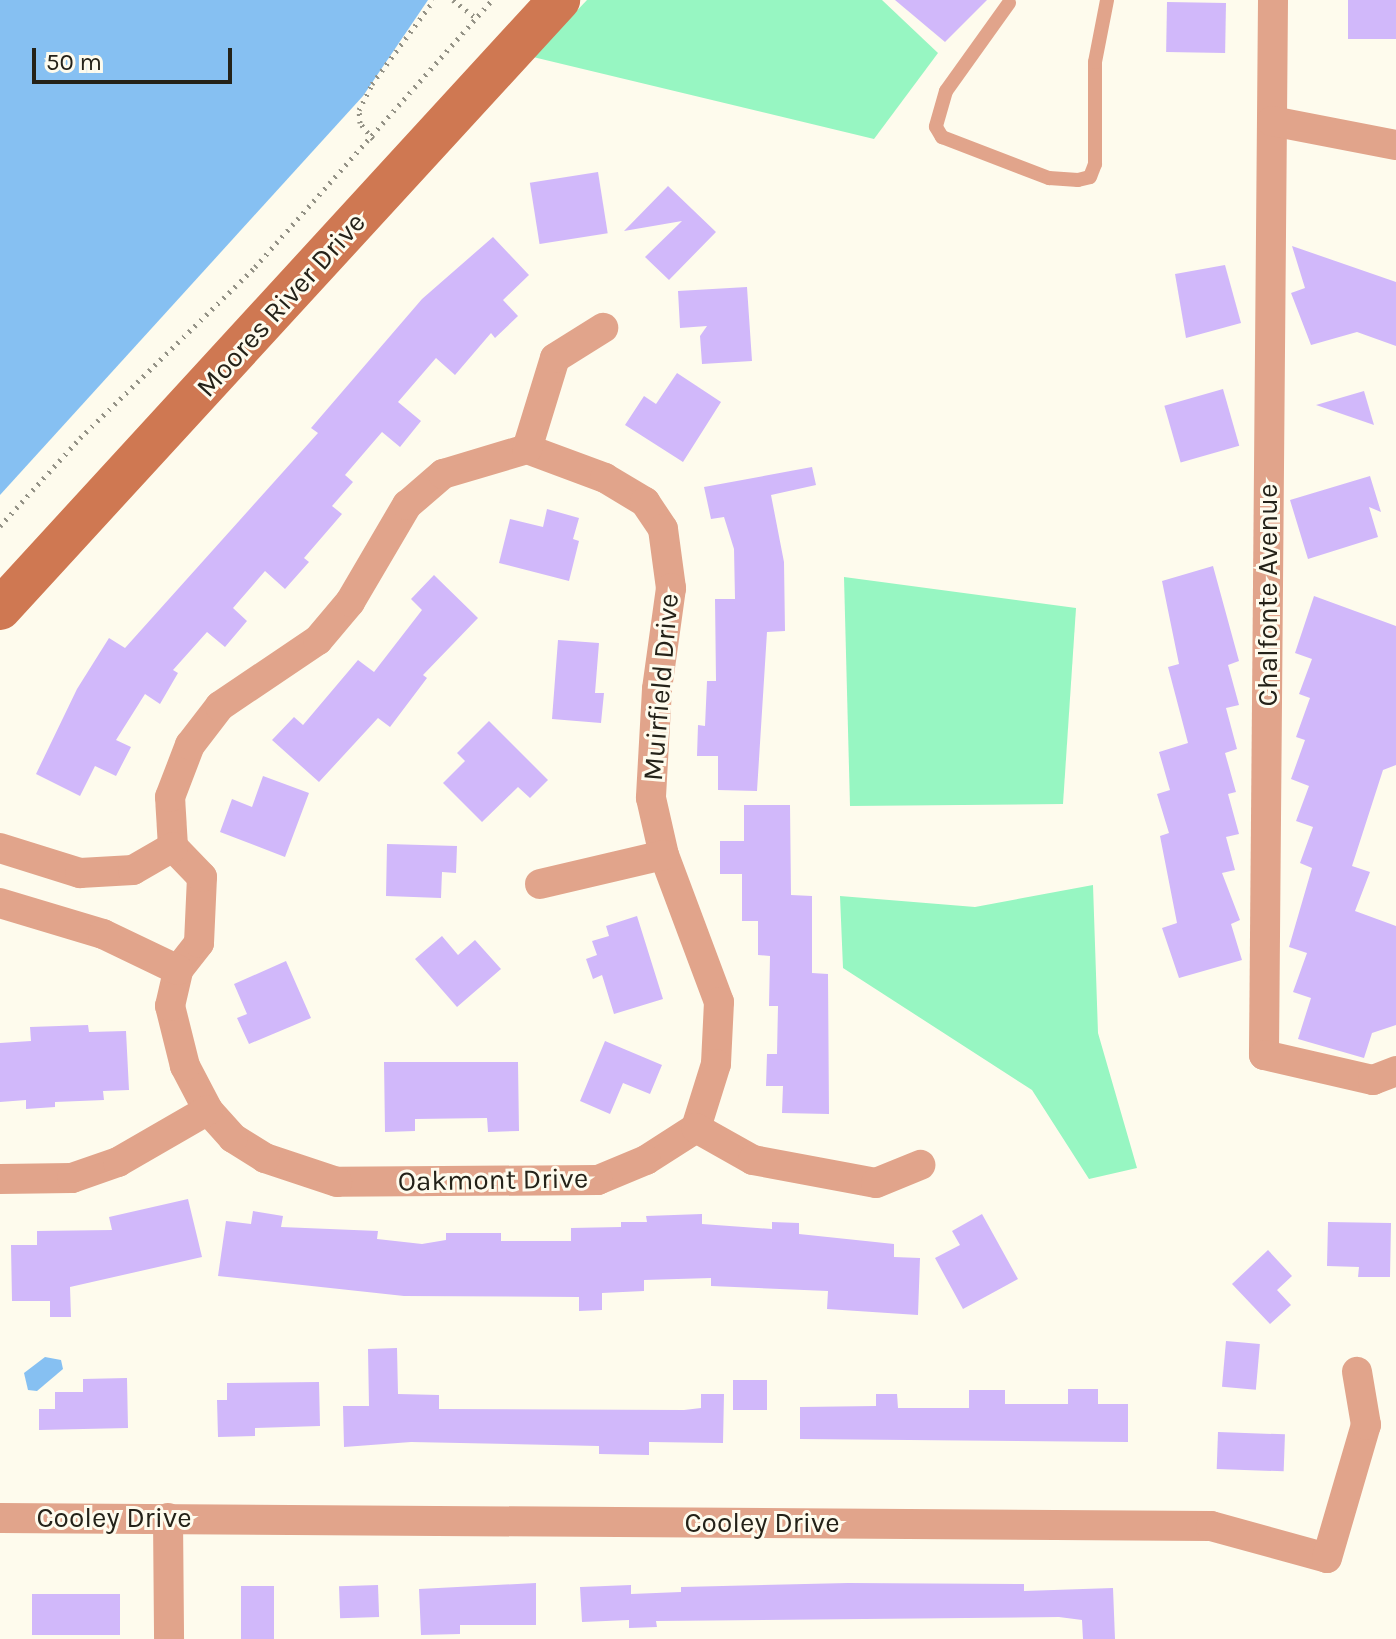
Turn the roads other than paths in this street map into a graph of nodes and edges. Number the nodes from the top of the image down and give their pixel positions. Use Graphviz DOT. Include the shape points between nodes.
graph roads {
  1 [pos="559,0"];
  2 [pos="1107,0"];
  3 [pos="1273,0"];
  4 [pos="1009,3"];
  5 [pos="1272,121"];
  6 [pos="1396,145"];
  7 [pos="603,328"];
  8 [pos="527,449"];
  9 [pos="0,609"];
  10 [pos="173,847"];
  11 [pos="0,848"];
  12 [pos="664,855"];
  13 [pos="540,884"];
  14 [pos="0,903"];
  15 [pos="178,970"];
  16 [pos="1396,1071"];
  17 [pos="208,1110"];
  18 [pos="696,1128"];
  19 [pos="920,1165"];
  20 [pos="0,1179"];
  21 [pos="1357,1372"];
  22 [pos="0,1518"];
  23 [pos="168,1518"];
  24 [pos="169,1639"];
  1 -- 9 [label="street, Moores River Drive"];
  2 -- 4 [label="lane" via="1095,62 1095,164 1090,177 1078,180 1036,173 942,137 936,127 946,91"];
  3 -- 5 [label="street, Chalfonte Avenue"];
  5 -- 6 [label="street"];
  5 -- 16 [label="street, Chalfonte Avenue" via="1264,1055 1373,1080"];
  7 -- 8 [label="street" via="555,358"];
  8 -- 10 [label="street" via="443,474 407,505 350,602 318,640 220,706 190,745 170,797"];
  8 -- 12 [label="street, Muirfield Drive" via="605,478 645,502 663,529 671,588 657,689 651,798"];
  10 -- 11 [label="street" via="133,870 80,873"];
  10 -- 15 [label="street" via="202,877 199,943"];
  12 -- 13 [label="street"];
  12 -- 18 [label="street" via="719,1002 716,1064"];
  14 -- 15 [label="street" via="103,934"];
  15 -- 17 [label="street, Oakmont Drive" via="170,1006 185,1066"];
  17 -- 18 [label="street, Oakmont Drive" via="233,1138 265,1158 337,1182 598,1180 646,1160"];
  17 -- 20 [label="street" via="118,1162 72,1178"];
  18 -- 19 [label="street" via="753,1160 876,1183"];
  21 -- 23 [label="street, Cooley Drive" via="1366,1425 1327,1558 1211,1526"];
  22 -- 23 [label="street, Cooley Drive"];
  23 -- 24 [label="street"];
}
